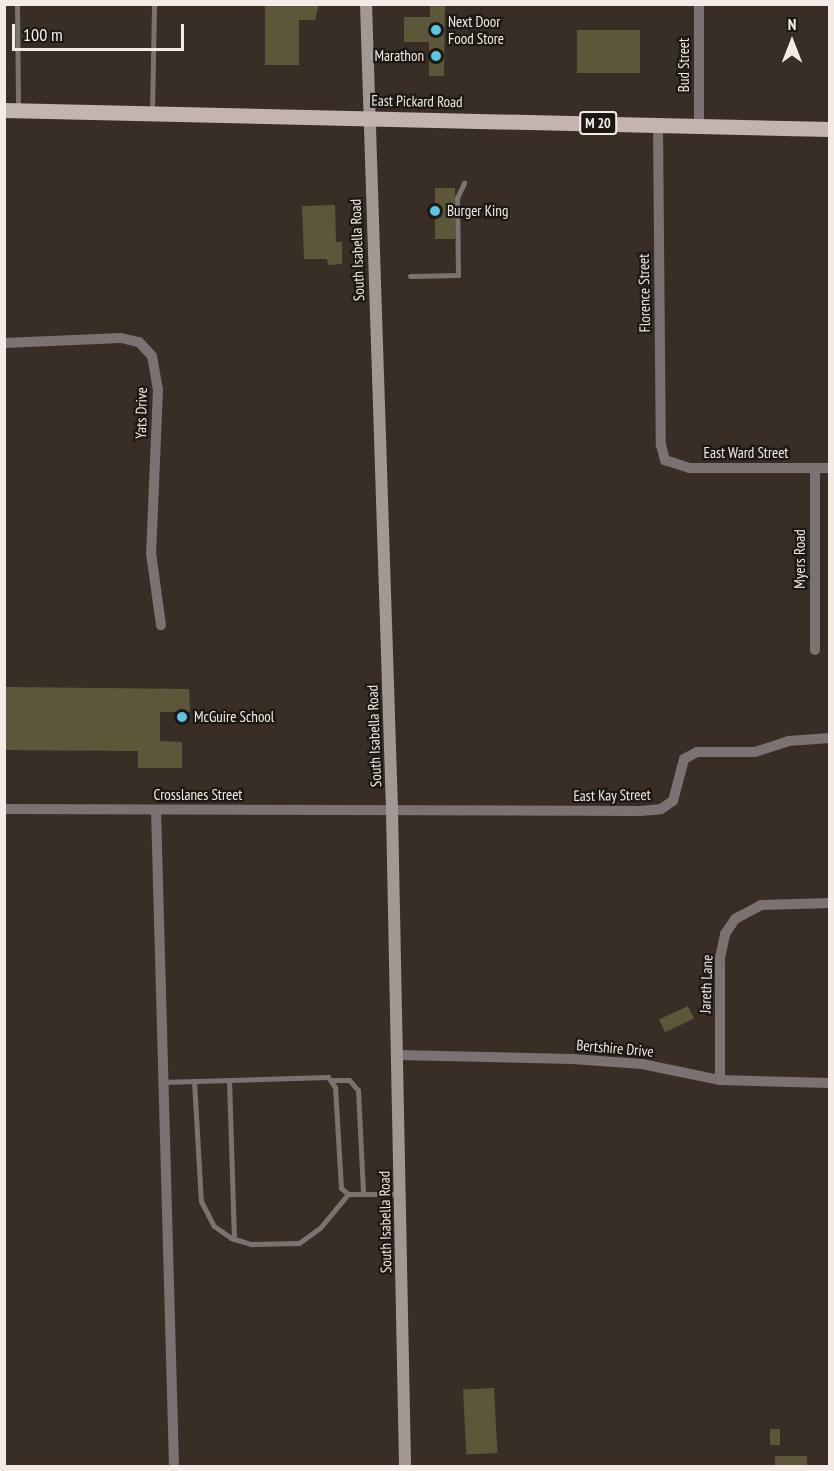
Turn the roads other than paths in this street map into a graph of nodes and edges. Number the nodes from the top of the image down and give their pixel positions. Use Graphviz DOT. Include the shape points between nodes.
graph roads {
  1 [pos="17,4"];
  2 [pos="154,4"];
  3 [pos="366,4"];
  4 [pos="699,4"];
  5 [pos="11,111"];
  6 [pos="152,114"];
  7 [pos="367,118"];
  8 [pos="658,125"];
  9 [pos="699,126"];
  10 [pos="830,129"];
  11 [pos="464,183"];
  12 [pos="410,276"];
  13 [pos="4,343"];
  14 [pos="664,460"];
  15 [pos="815,468"];
  16 [pos="830,468"];
  17 [pos="162,625"];
  18 [pos="815,650"];
  19 [pos="830,738"];
  20 [pos="4,809"];
  21 [pos="156,810"];
  22 [pos="392,811"];
  23 [pos="830,903"];
  24 [pos="396,1055"];
  25 [pos="229,1080"];
  26 [pos="333,1080"];
  27 [pos="720,1080"];
  28 [pos="194,1081"];
  29 [pos="164,1082"];
  30 [pos="830,1083"];
  31 [pos="348,1194"];
  32 [pos="363,1194"];
  33 [pos="399,1194"];
  34 [pos="234,1239"];
  35 [pos="174,1467"];
  36 [pos="405,1467"];
  1 -- 5 [label="lane"];
  2 -- 6 [label="lane"];
  3 -- 7 [label="main road, South Isabella Road"];
  4 -- 9 [label="street, Bud Street"];
  5 -- 6 [label="main road, East Pickard Road / M 20"];
  6 -- 7 [label="main road, East Pickard Road / M 20"];
  7 -- 8 [label="main road, East Pickard Road / M 20"];
  7 -- 22 [label="main road, South Isabella Road"];
  8 -- 9 [label="main road, East Pickard Road / M 20"];
  8 -- 14 [label="street, Florence Street"];
  9 -- 10 [label="main road, East Pickard Road / M 20"];
  11 -- 12 [label="lane" via="457,198 458,275"];
  13 -- 17 [label="street, Yats Drive" via="121,338 139,342 152,356 158,389 151,553"];
  14 -- 15 [label="street, East Ward Street" via="689,468"];
  15 -- 16 [label="street, East Ward Street"];
  15 -- 18 [label="street, Myers Road"];
  19 -- 22 [label="street, East Kay Street" via="788,741 755,752 697,752 684,759 673,801 661,809"];
  20 -- 21 [label="street, Crosslanes Street"];
  21 -- 22 [label="street, Crosslanes Street"];
  21 -- 29 [label="street"];
  22 -- 24 [label="main road, South Isabella Road"];
  23 -- 27 [label="street, Jareth Lane" via="761,905 735,919 725,934 720,958"];
  24 -- 27 [label="street, Bertshire Drive" via="642,1064"];
  24 -- 33 [label="main road, South Isabella Road"];
  25 -- 26 [label="lane"];
  25 -- 28 [label="lane"];
  25 -- 34 [label="lane"];
  26 -- 31 [label="lane" via="339,1174 341,1188"];
  26 -- 32 [label="lane" via="349,1080 358,1090"];
  27 -- 30 [label="street, Bertshire Drive"];
  28 -- 29 [label="lane"];
  28 -- 34 [label="lane" via="201,1201 214,1226"];
  29 -- 35 [label="street"];
  31 -- 32 [label="lane"];
  31 -- 34 [label="lane" via="320,1228 299,1243 278,1246"];
  32 -- 33 [label="lane"];
  33 -- 36 [label="main road, South Isabella Road"];
}
